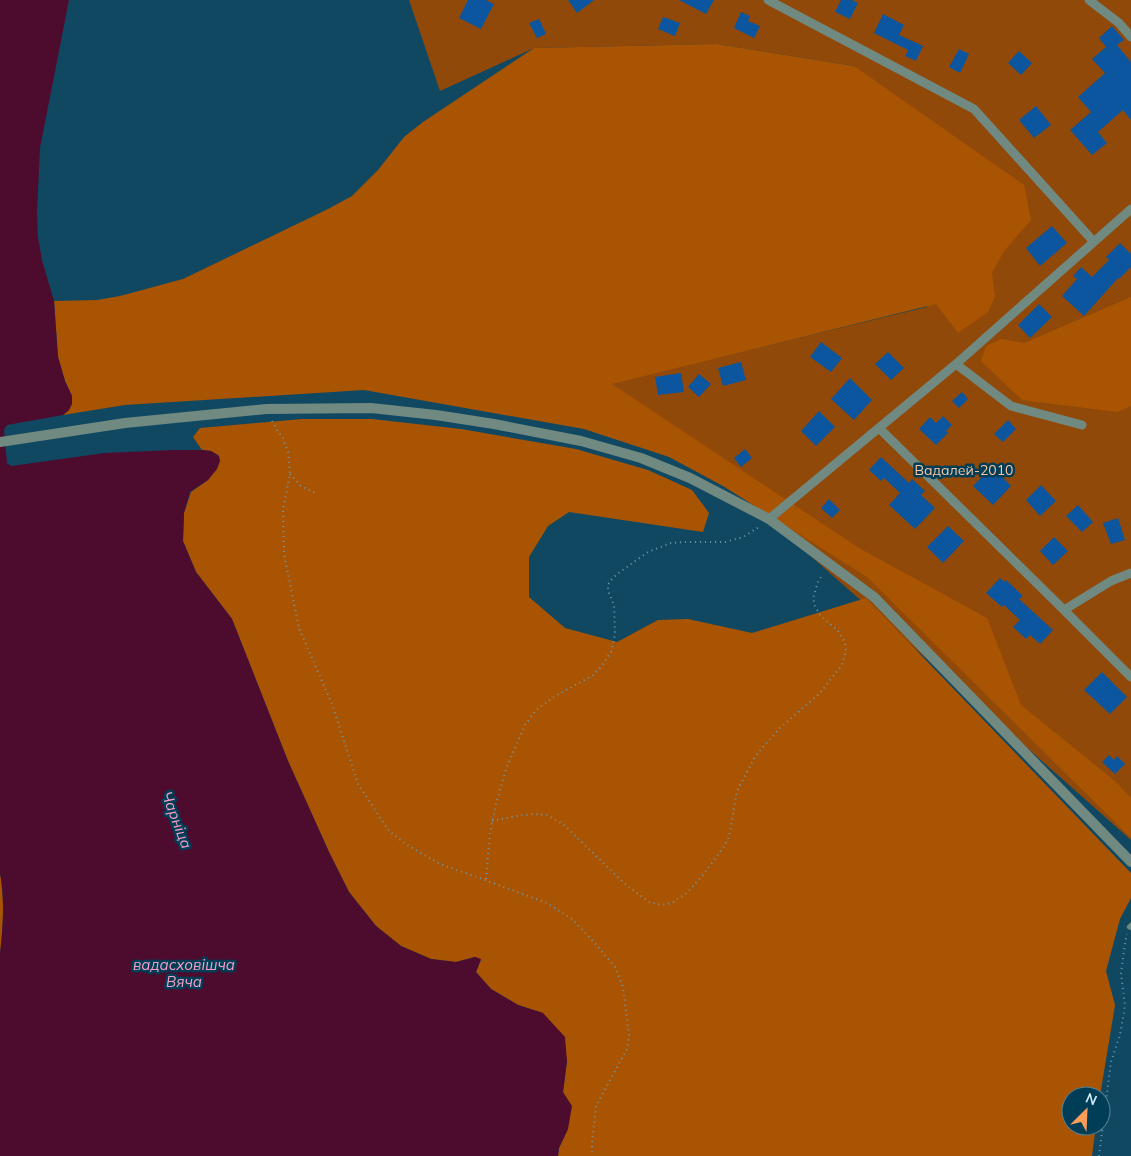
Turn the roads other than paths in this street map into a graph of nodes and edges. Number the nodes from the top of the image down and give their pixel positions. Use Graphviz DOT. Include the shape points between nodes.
graph roads {
  1 [pos="768,0"];
  2 [pos="1089,0"];
  3 [pos="1131,37"];
  4 [pos="1131,209"];
  5 [pos="1094,242"];
  6 [pos="956,364"];
  7 [pos="1082,425"];
  8 [pos="879,428"];
  9 [pos="0,442"];
  10 [pos="769,520"];
  11 [pos="1131,573"];
  12 [pos="1064,610"];
  13 [pos="1131,677"];
  14 [pos="1131,862"];
  1 -- 5 [label="street" via="974,109"];
  2 -- 3 [label="street"];
  4 -- 5 [label="street"];
  5 -- 6 [label="street"];
  6 -- 7 [label="street" via="1011,406"];
  6 -- 8 [label="street"];
  8 -- 10 [label="street"];
  8 -- 12 [label="street"];
  9 -- 10 [label="street" via="266,409 371,408 494,424 581,441 641,458 690,478"];
  10 -- 14 [label="street" via="874,597"];
  11 -- 12 [label="street" via="1111,581"];
  12 -- 13 [label="street"];
}
